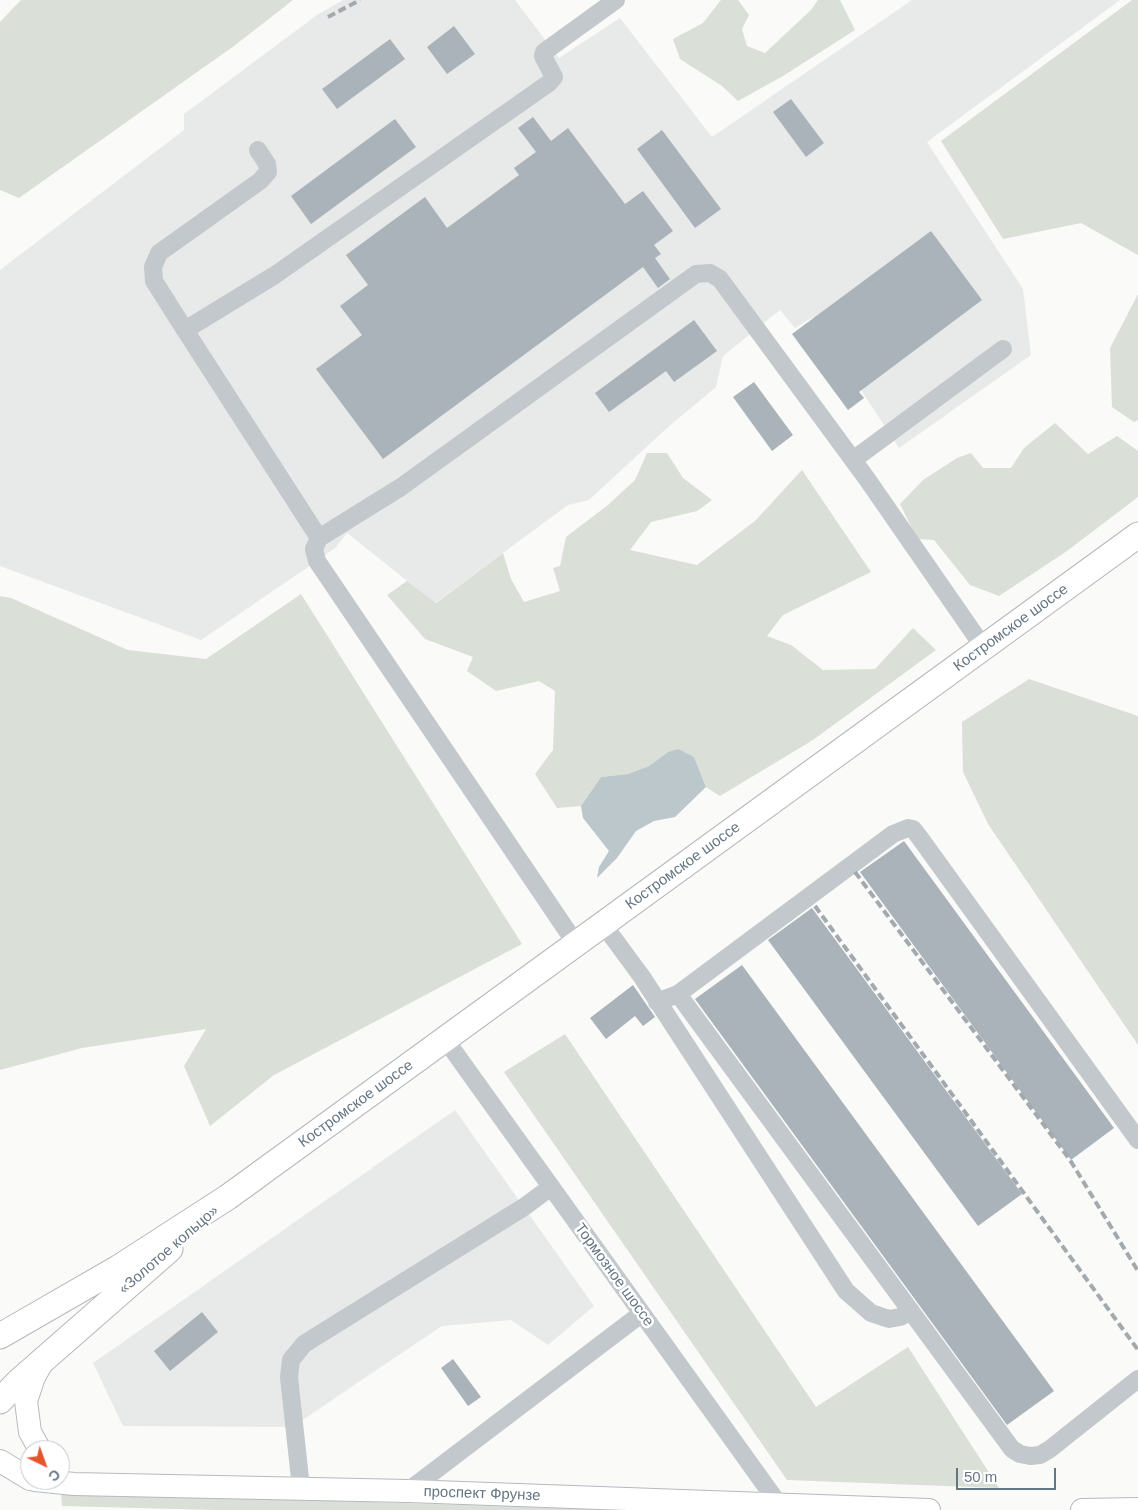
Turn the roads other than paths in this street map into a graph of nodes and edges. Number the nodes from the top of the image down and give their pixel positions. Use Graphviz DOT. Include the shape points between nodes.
graph roads {
  1 [pos="616,0"];
  2 [pos="258,150"];
  3 [pos="185,330"];
  4 [pos="1003,349"];
  5 [pos="853,460"];
  6 [pos="1138,535"];
  7 [pos="319,538"];
  8 [pos="984,648"];
  9 [pos="603,924"];
  10 [pos="576,944"];
  11 [pos="678,994"];
  12 [pos="657,1002"];
  13 [pos="445,1039"];
  14 [pos="1138,1140"];
  15 [pos="551,1187"];
  16 [pos="228,1198"];
  17 [pos="911,1311"];
  18 [pos="641,1314"];
  19 [pos="0,1336"];
  20 [pos="43,1361"];
  21 [pos="1138,1379"];
  22 [pos="0,1401"];
  23 [pos="34,1440"];
  24 [pos="0,1461"];
  25 [pos="20,1473"];
  26 [pos="70,1473"];
  27 [pos="70,1484"];
  28 [pos="110,1484"];
  29 [pos="301,1488"];
  30 [pos="408,1491"];
  31 [pos="781,1507"];
  32 [pos="1138,1509"];
  33 [pos="929,1510"];
  34 [pos="1082,1510"];
  1 -- 3 [label="street" via="544,52 554,77 549,83 275,275"];
  2 -- 3 [label="street" via="268,172 260,181 159,253 153,267 154,281"];
  3 -- 7 [label="street"];
  4 -- 5 [label="street"];
  5 -- 7 [label="street" via="720,279 710,273 696,274 401,487"];
  5 -- 8 [label="street"];
  6 -- 8 [label="highway, Костромское шоссе"];
  7 -- 10 [label="street" via="314,550 317,560"];
  8 -- 9 [label="highway, Костромское шоссе"];
  9 -- 10 [label="highway, Костромское шоссе"];
  9 -- 12 [label="street"];
  10 -- 13 [label="highway, Костромское шоссе"];
  11 -- 12 [label="street"];
  11 -- 14 [label="street" via="893,834 913,829"];
  11 -- 17 [label="street"];
  12 -- 17 [label="street" via="846,1292 871,1313 889,1319"];
  13 -- 15 [label="street, Тормозное шоссе"];
  13 -- 16 [label="highway, Костромское шоссе"];
  15 -- 18 [label="street, Тормозное шоссе"];
  15 -- 29 [label="street" via="304,1344 291,1360 289,1377"];
  16 -- 19 [label="highway, «Золотое кольцо»" via="118,1268"];
  16 -- 20 [label="highway, «Золотое кольцо»"];
  17 -- 21 [label="street" via="1012,1449 1020,1454 1040,1455 1050,1450"];
  18 -- 30 [label="street"];
  18 -- 31 [label="street, Тормозное шоссе"];
  20 -- 22 [label="highway, «Золотое кольцо»"];
  20 -- 23 [label="main road" via="26,1401 30,1432"];
  24 -- 25 [label="main road"];
  26 -- 28 [label="main road" via="84,1480"];
  27 -- 28 [label="main road, проспект Фрунзе"];
  28 -- 29 [label="main road, проспект Фрунзе"];
  29 -- 30 [label="main road, проспект Фрунзе"];
  30 -- 31 [label="main road, проспект Фрунзе"];
  31 -- 33 [label="main road, проспект Фрунзе"];
  32 -- 34 [label="main road"];
}
